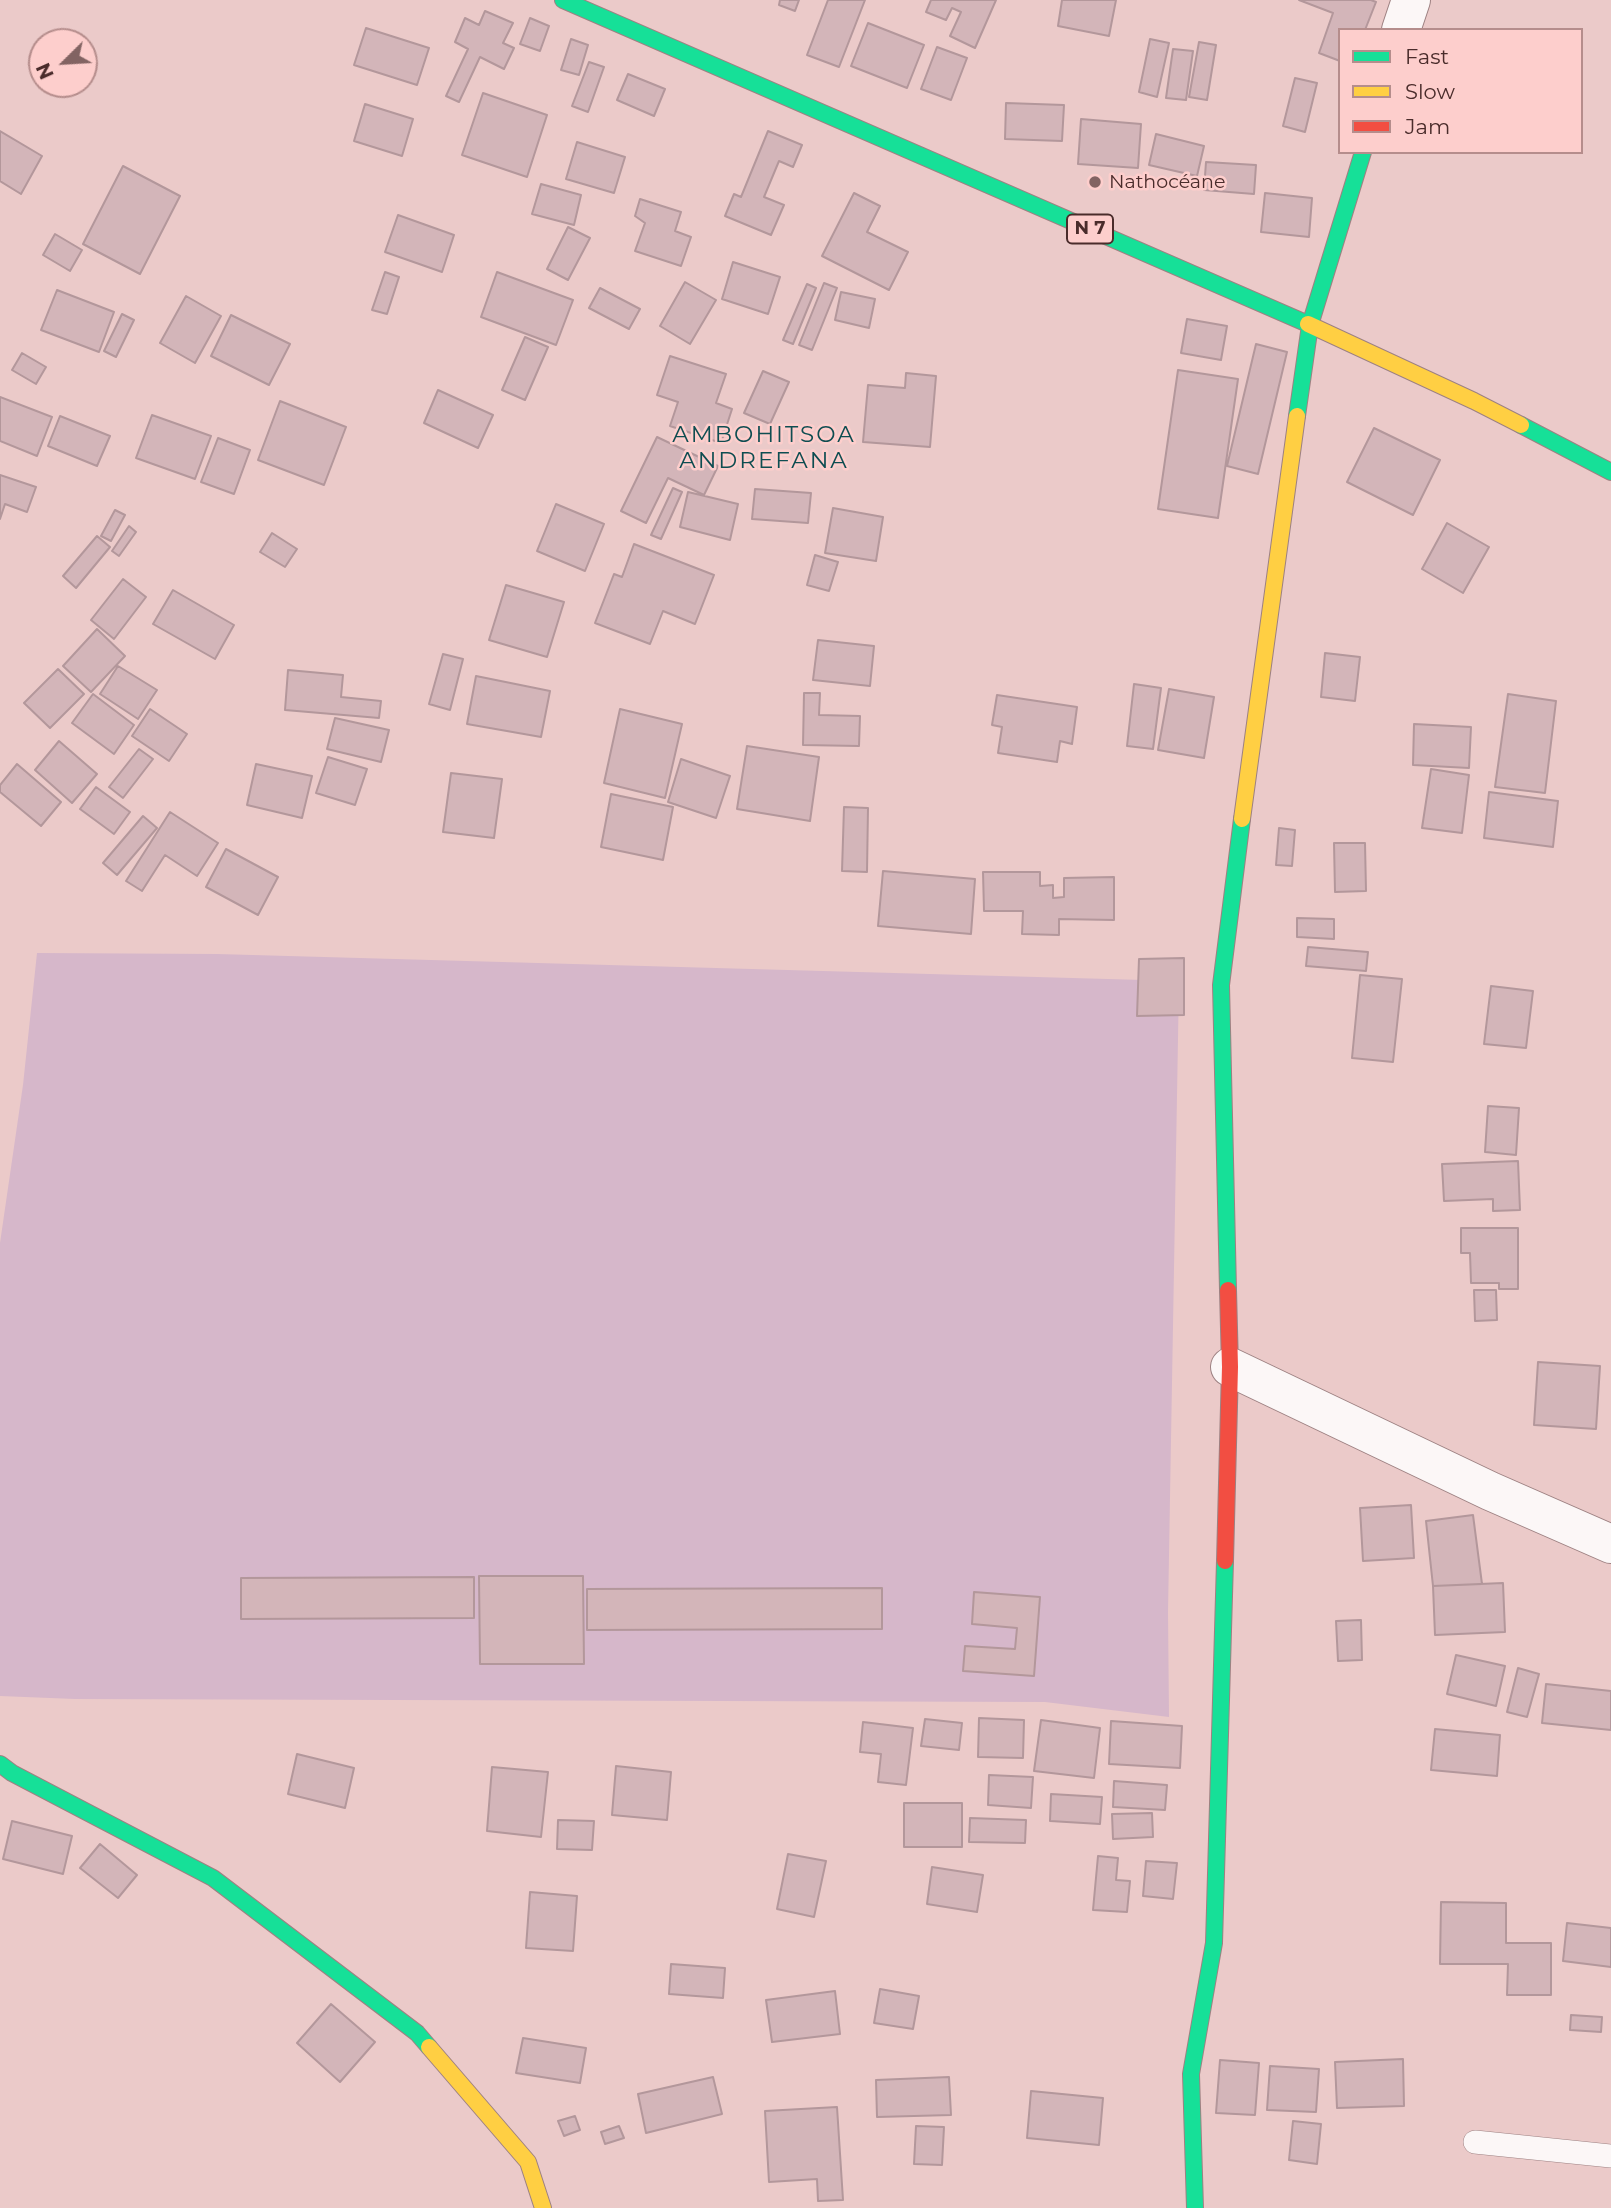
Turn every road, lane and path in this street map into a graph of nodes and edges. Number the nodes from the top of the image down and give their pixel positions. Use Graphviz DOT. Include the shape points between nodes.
graph roads {
  1 [pos="563,0"];
  2 [pos="1410,0"];
  3 [pos="1402,28"];
  4 [pos="1362,154"];
  5 [pos="1310,325"];
  6 [pos="1611,472"];
  7 [pos="1230,1367"];
  8 [pos="1611,1544"];
  9 [pos="0,1764"];
  10 [pos="1475,2142"];
  11 [pos="1611,2156"];
  12 [pos="543,2208"];
  13 [pos="1195,2208"];
  1 -- 5 [label="street, N 7"];
  2 -- 3 [label="street"];
  4 -- 5 [label="street"];
  5 -- 6 [label="street, N 7" via="1474,401"];
  5 -- 7 [label="street" via="1222,985"];
  7 -- 8 [label="street" via="1490,1492"];
  7 -- 13 [label="street" via="1214,1943 1191,2074"];
  9 -- 12 [label="street" via="213,1878 417,2033 528,2162"];
  10 -- 11 [label="lane"];
}
